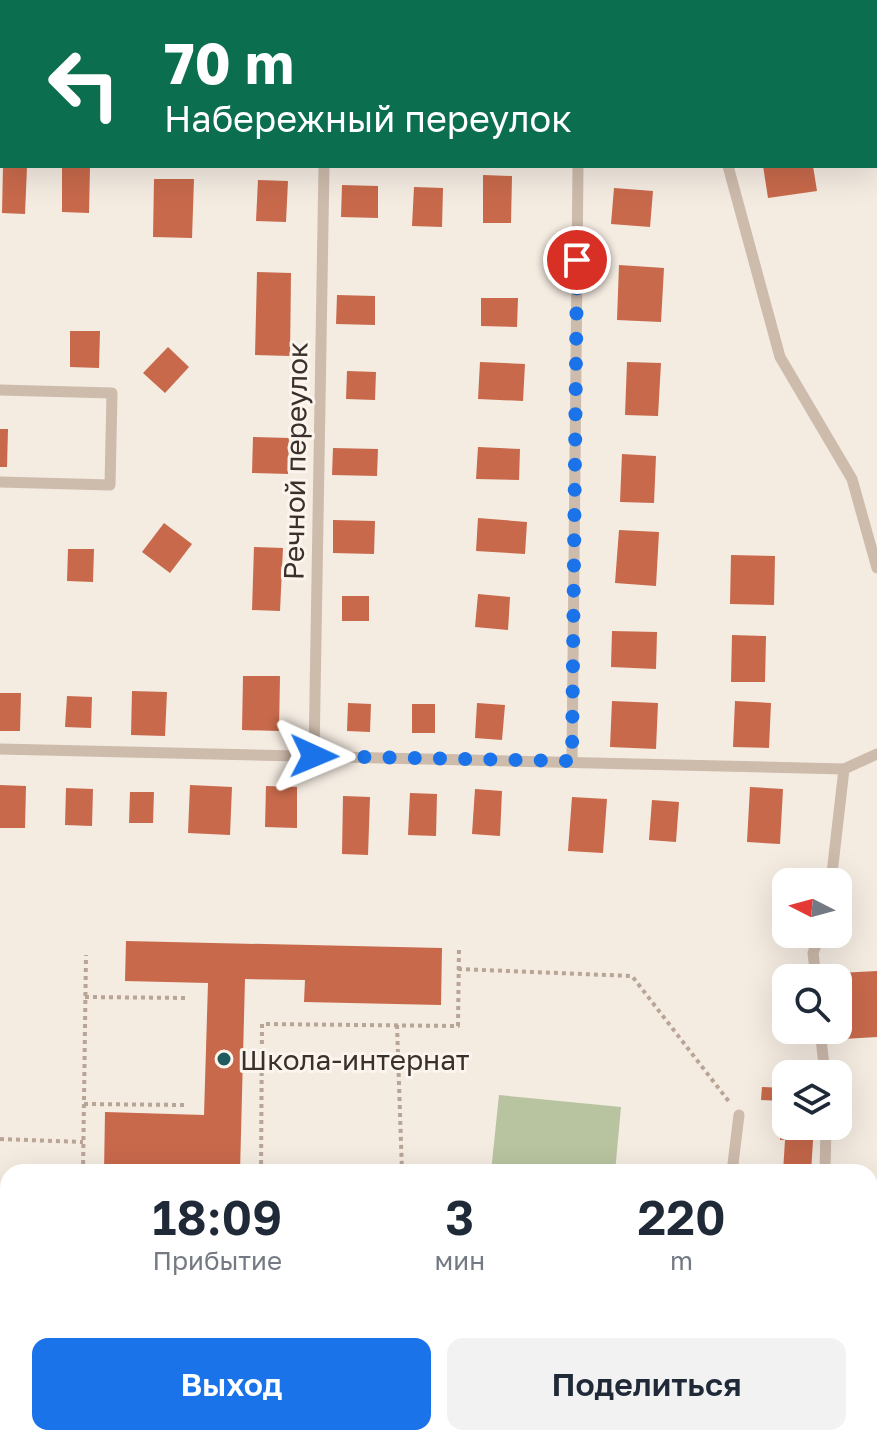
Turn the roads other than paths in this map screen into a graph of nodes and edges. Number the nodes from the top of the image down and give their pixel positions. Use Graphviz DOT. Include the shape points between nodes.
graph roads {
  1 [pos="324,168"];
  2 [pos="578,168"];
  3 [pos="729,168"];
  4 [pos="0,390"];
  5 [pos="0,482"];
  6 [pos="877,568"];
  7 [pos="0,749"];
  8 [pos="877,754"];
  9 [pos="314,756"];
  10 [pos="572,761"];
  11 [pos="844,769"];
  12 [pos="833,868"];
  13 [pos="739,1115"];
  14 [pos="826,1140"];
  15 [pos="733,1164"];
  16 [pos="825,1164"];
  1 -- 9 [label="lane, Речной переулок"];
  2 -- 10 [label="lane"];
  3 -- 6 [label="lane" via="780,357 852,479"];
  4 -- 5 [label="lane" via="112,393 110,485"];
  7 -- 9 [label="lane"];
  8 -- 11 [label="lane"];
  9 -- 10 [label="lane"];
  10 -- 11 [label="lane"];
  11 -- 12 [label="lane"];
  13 -- 15 [label="lane"];
  14 -- 16 [label="lane"];
}
